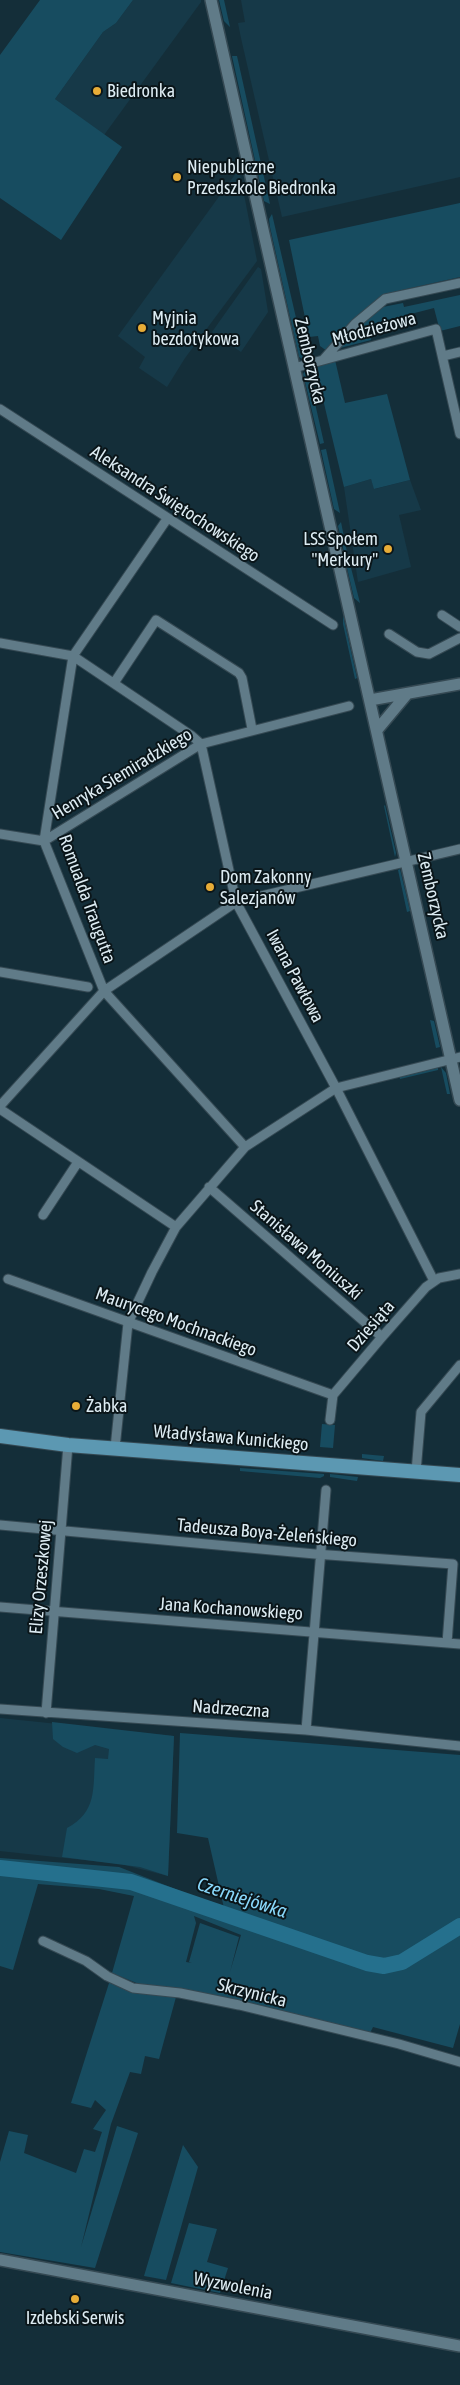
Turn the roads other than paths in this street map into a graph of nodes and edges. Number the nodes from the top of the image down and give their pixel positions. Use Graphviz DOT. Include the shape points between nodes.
graph roads {
  1 [pos="211,0"];
  2 [pos="460,283"];
  3 [pos="460,352"];
  4 [pos="443,356"];
  5 [pos="324,360"];
  6 [pos="294,368"];
  7 [pos="457,408"];
  8 [pos="0,409"];
  9 [pos="460,434"];
  10 [pos="167,519"];
  11 [pos="442,615"];
  12 [pos="333,625"];
  13 [pos="460,626"];
  14 [pos="389,634"];
  15 [pos="460,638"];
  16 [pos="0,643"];
  17 [pos="73,656"];
  18 [pos="114,683"];
  19 [pos="460,684"];
  20 [pos="407,694"];
  21 [pos="370,700"];
  22 [pos="350,706"];
  23 [pos="252,729"];
  24 [pos="377,730"];
  25 [pos="201,744"];
  26 [pos="0,834"];
  27 [pos="44,841"];
  28 [pos="460,848"];
  29 [pos="407,860"];
  30 [pos="236,902"];
  31 [pos="0,972"];
  32 [pos="88,987"];
  33 [pos="104,991"];
  34 [pos="455,1058"];
  35 [pos="336,1088"];
  36 [pos="460,1100"];
  37 [pos="0,1108"];
  38 [pos="245,1147"];
  39 [pos="78,1162"];
  40 [pos="209,1187"];
  41 [pos="43,1215"];
  42 [pos="176,1227"];
  43 [pos="460,1274"];
  44 [pos="8,1279"];
  45 [pos="434,1281"];
  46 [pos="128,1323"];
  47 [pos="382,1337"];
  48 [pos="460,1365"];
  49 [pos="333,1395"];
  50 [pos="330,1420"];
  51 [pos="0,1436"];
  52 [pos="68,1444"];
  53 [pos="115,1448"];
  54 [pos="416,1472"];
  55 [pos="460,1475"];
  56 [pos="326,1490"];
  57 [pos="0,1525"];
  58 [pos="62,1531"];
  59 [pos="321,1554"];
  60 [pos="0,1608"];
  61 [pos="54,1612"];
  62 [pos="314,1632"];
  63 [pos="447,1643"];
  64 [pos="460,1644"];
  65 [pos="0,1709"];
  66 [pos="46,1713"];
  67 [pos="306,1730"];
  68 [pos="460,1746"];
  69 [pos="43,1941"];
  70 [pos="460,2062"];
  71 [pos="0,2260"];
  72 [pos="460,2346"];
  1 -- 6 [label="street, Zemborzycka"];
  2 -- 5 [label="street" via="385,299 355,324"];
  3 -- 4 [label="street"];
  4 -- 5 [label="street, Młodzieżowa" via="436,329"];
  4 -- 7 [label="street, Młodzieżowa"];
  5 -- 6 [label="street, Młodzieżowa"];
  6 -- 21 [label="street, Zemborzycka"];
  7 -- 9 [label="street, Młodzieżowa"];
  8 -- 10 [label="street, Aleksandra Świętochowskiego"];
  10 -- 12 [label="street, Aleksandra Świętochowskiego"];
  10 -- 17 [label="street, Romualda Traugutta"];
  11 -- 13 [label="street"];
  14 -- 15 [label="street" via="417,652 429,654"];
  16 -- 17 [label="street"];
  17 -- 18 [label="street"];
  17 -- 27 [label="street, Romualda Traugutta"];
  18 -- 23 [label="street" via="156,620 240,673"];
  18 -- 25 [label="street"];
  19 -- 20 [label="street"];
  20 -- 21 [label="street"];
  20 -- 24 [label="street"];
  21 -- 24 [label="street, Zemborzycka"];
  22 -- 23 [label="street, Henryka Siemiradzkiego"];
  23 -- 25 [label="street, Henryka Siemiradzkiego"];
  24 -- 29 [label="street, Zemborzycka"];
  25 -- 27 [label="street, Henryka Siemiradzkiego"];
  25 -- 30 [label="street, Iwana Pawłowa"];
  26 -- 27 [label="street, Henryka Siemiradzkiego"];
  27 -- 33 [label="street, Romualda Traugutta"];
  28 -- 29 [label="street"];
  29 -- 30 [label="street"];
  29 -- 34 [label="street, Zemborzycka"];
  30 -- 33 [label="street"];
  30 -- 35 [label="street, Iwana Pawłowa"];
  31 -- 32 [label="street"];
  33 -- 37 [label="street"];
  33 -- 38 [label="street, Romualda Traugutta"];
  34 -- 35 [label="street"];
  34 -- 36 [label="street, Zemborzycka"];
  35 -- 38 [label="street"];
  35 -- 45 [label="street, Iwana Pawłowa"];
  37 -- 39 [label="street"];
  38 -- 40 [label="street"];
  39 -- 41 [label="street"];
  39 -- 42 [label="street"];
  40 -- 42 [label="street"];
  40 -- 47 [label="street, Stanisława Moniuszki"];
  42 -- 46 [label="street"];
  43 -- 45 [label="street"];
  44 -- 46 [label="street, Maurycego Mochnackiego"];
  45 -- 47 [label="street, Dziesiąta"];
  46 -- 49 [label="street, Maurycego Mochnackiego"];
  46 -- 53 [label="street"];
  47 -- 49 [label="street, Dziesiąta"];
  48 -- 54 [label="street" via="421,1412"];
  49 -- 50 [label="street"];
  51 -- 52 [label="main road, Władysława Kunickiego"];
  52 -- 53 [label="main road, Władysława Kunickiego"];
  52 -- 58 [label="street, Elizy Orzeszkowej"];
  53 -- 54 [label="main road, Władysława Kunickiego"];
  54 -- 55 [label="main road, Władysława Kunickiego"];
  56 -- 59 [label="street"];
  57 -- 58 [label="street, Tadeusza Boya-Żeleńskiego"];
  58 -- 59 [label="street, Tadeusza Boya-Żeleńskiego"];
  58 -- 61 [label="street, Elizy Orzeszkowej"];
  59 -- 62 [label="street"];
  59 -- 63 [label="street, Tadeusza Boya-Żeleńskiego" via="453,1564"];
  60 -- 61 [label="street, Jana Kochanowskiego"];
  61 -- 62 [label="street, Jana Kochanowskiego"];
  61 -- 66 [label="street, Elizy Orzeszkowej"];
  62 -- 63 [label="street, Jana Kochanowskiego"];
  62 -- 67 [label="street"];
  63 -- 64 [label="street, Jana Kochanowskiego"];
  65 -- 66 [label="street, Nadrzeczna"];
  66 -- 67 [label="street, Nadrzeczna"];
  67 -- 68 [label="street, Nadrzeczna"];
  69 -- 70 [label="street, Skrzynicka" via="133,1988 180,1993 239,2005"];
  71 -- 72 [label="street, Wyzwolenia"];
}
